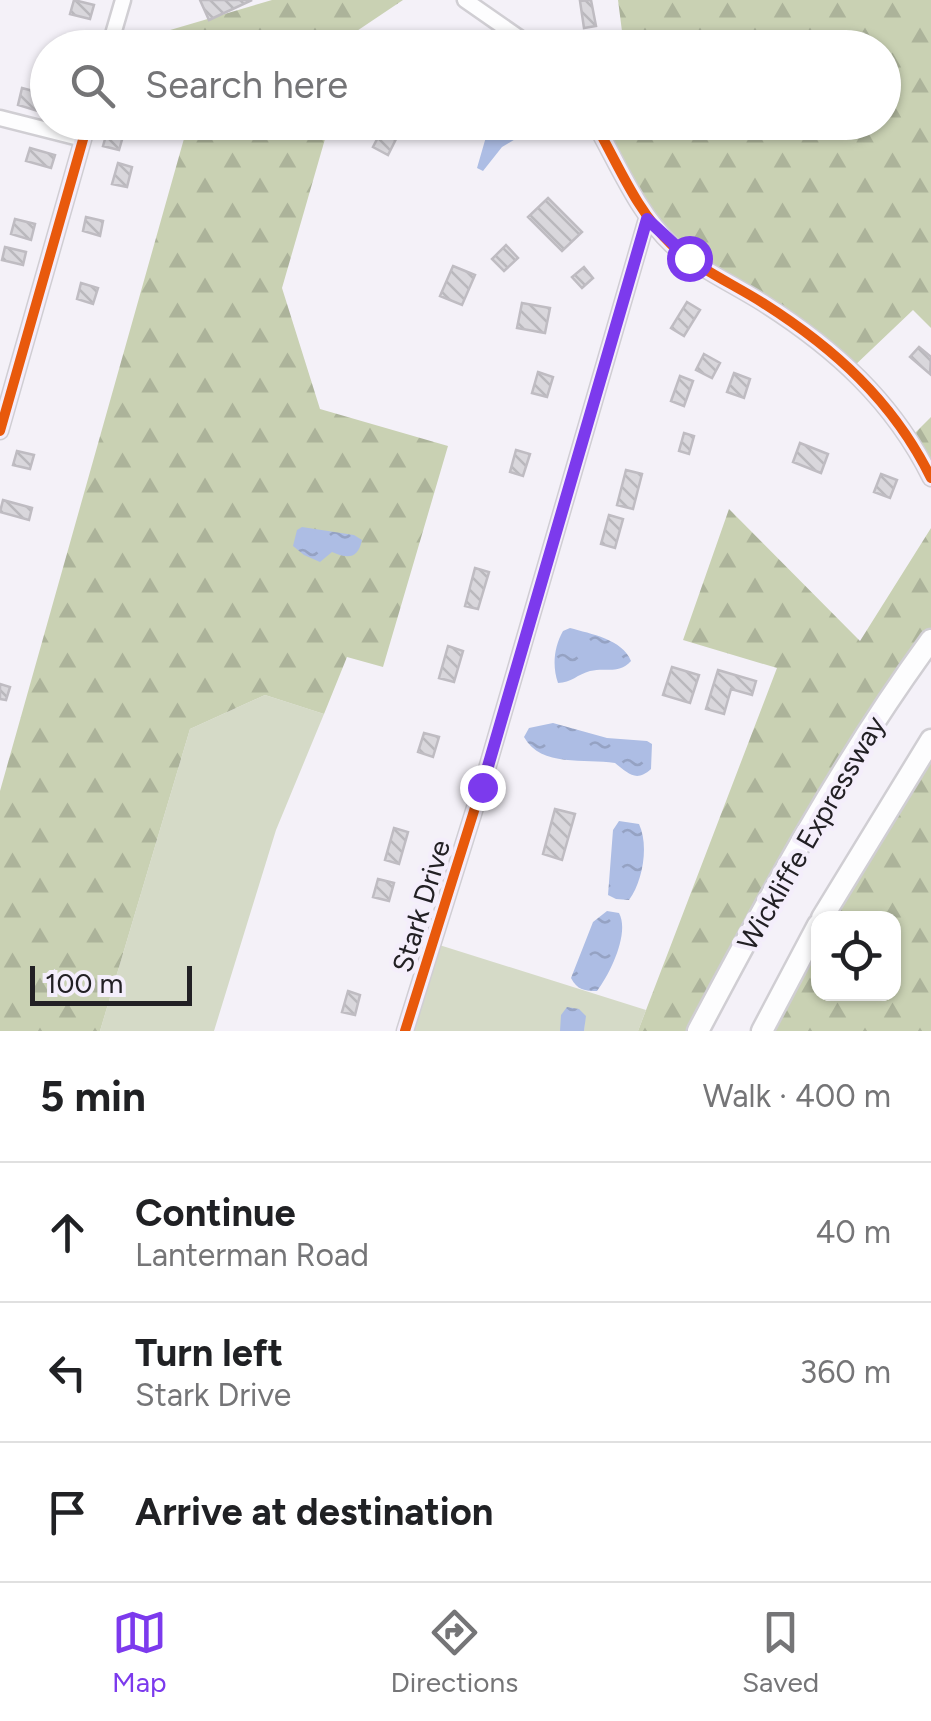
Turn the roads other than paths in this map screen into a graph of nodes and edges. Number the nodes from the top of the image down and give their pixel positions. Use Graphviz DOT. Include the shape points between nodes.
graph roads {
  1 [pos="123,0"];
  2 [pos="465,0"];
  3 [pos="115,30"];
  4 [pos="508,30"];
  5 [pos="0,118"];
  6 [pos="30,125"];
  7 [pos="82,140"];
  8 [pos="604,140"];
  9 [pos="647,219"];
  10 [pos="0,431"];
  11 [pos="931,478"];
  12 [pos="931,640"];
  13 [pos="931,740"];
  14 [pos="827,911"];
  15 [pos="811,939"];
  16 [pos="405,1031"];
  17 [pos="698,1031"];
  18 [pos="762,1031"];
  1 -- 3 [label="street"];
  2 -- 4 [label="street"];
  5 -- 6 [label="street"];
  7 -- 10 [label="street"];
  8 -- 9 [label="street"];
  9 -- 11 [label="street" via="689,258 839,357 894,416"];
  9 -- 16 [label="street, Stark Drive"];
  12 -- 17 [label="highway, Wickliffe Expressway" via="783,871"];
  13 -- 14 [label="highway, Wickliffe Expressway"];
  15 -- 18 [label="highway, Wickliffe Expressway"];
}
